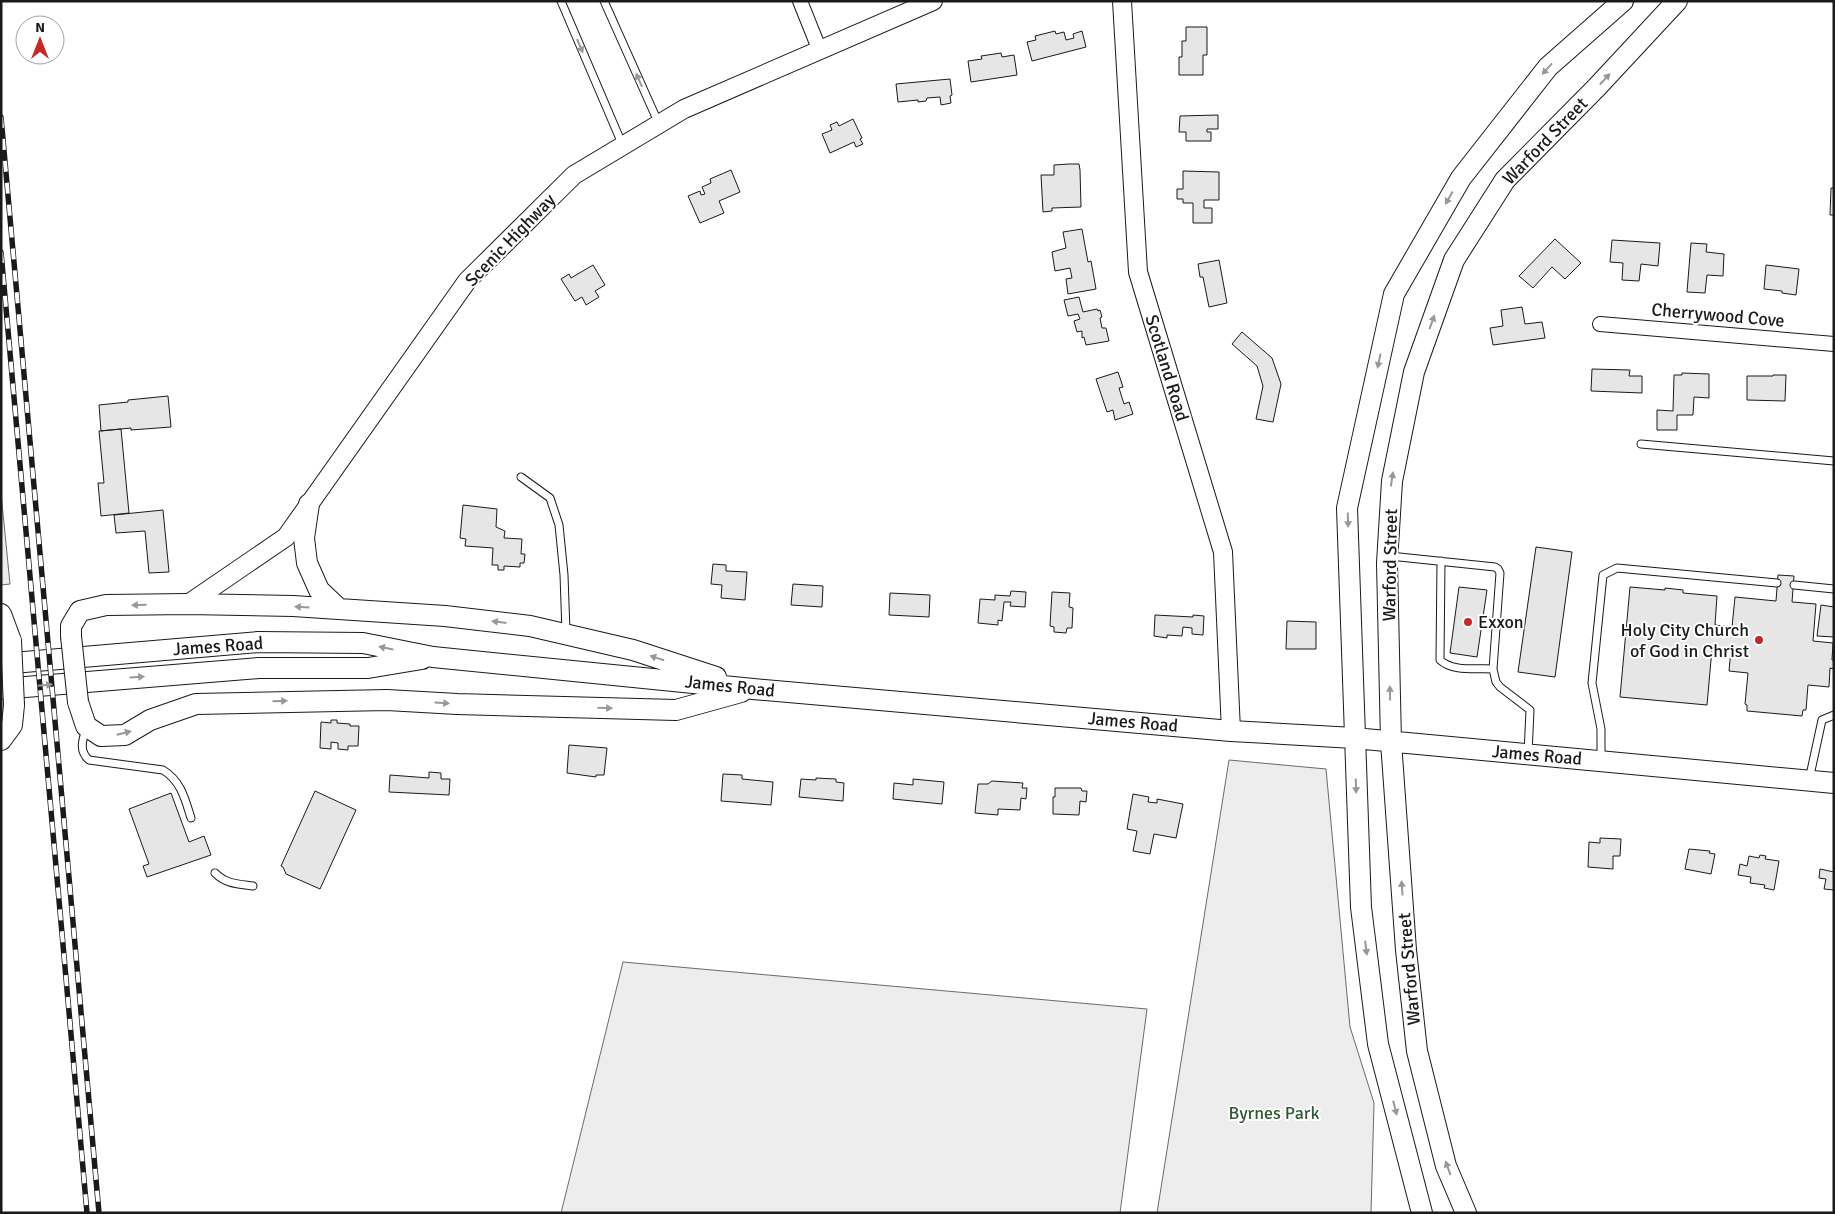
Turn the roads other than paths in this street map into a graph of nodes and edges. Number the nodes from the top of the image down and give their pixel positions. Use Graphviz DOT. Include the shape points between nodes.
graph roads {
  1 [pos="562,1"];
  2 [pos="604,1"];
  3 [pos="800,1"];
  4 [pos="933,1"];
  5 [pos="1122,1"];
  6 [pos="1623,1"];
  7 [pos="1677,1"];
  8 [pos="820,51"];
  9 [pos="659,124"];
  10 [pos="623,146"];
  11 [pos="1600,324"];
  12 [pos="1834,344"];
  13 [pos="1641,444"];
  14 [pos="1834,460"];
  15 [pos="522,476"];
  16 [pos="309,504"];
  17 [pos="1387,556"];
  18 [pos="1441,561"];
  19 [pos="1777,584"];
  20 [pos="1794,585"];
  21 [pos="1834,589"];
  22 [pos="188,604"];
  23 [pos="339,609"];
  24 [pos="1,614"];
  25 [pos="566,634"];
  26 [pos="434,657"];
  27 [pos="1,664"];
  28 [pos="1493,669"];
  29 [pos="1,689"];
  30 [pos="753,689"];
  31 [pos="1834,716"];
  32 [pos="86,727"];
  33 [pos="1231,731"];
  34 [pos="1354,738"];
  35 [pos="1,740"];
  36 [pos="1391,742"];
  37 [pos="1528,754"];
  38 [pos="1601,761"];
  39 [pos="1809,780"];
  40 [pos="1834,782"];
  41 [pos="191,818"];
  42 [pos="215,873"];
  43 [pos="253,886"];
  44 [pos="1422,1213"];
  45 [pos="1466,1213"];
  1 -- 10 [label="lane, one-way"];
  9 -- 2 [label="lane, one-way"];
  3 -- 8 [label="street"];
  4 -- 8 [label="street, Scenic Highway"];
  5 -- 33 [label="street, Scotland Road" via="1138,272 1222,552"];
  6 -- 34 [label="main road, one-way" via="1548,67 1460,178 1394,294 1347,508"];
  17 -- 7 [label="main road, Warford Street, one-way" via="1392,481 1414,372 1454,260 1504,180"];
  8 -- 9 [label="street, Scenic Highway" via="684,109"];
  9 -- 10 [label="street, Scenic Highway"];
  10 -- 16 [label="street, Scenic Highway" via="574,175 467,281"];
  11 -- 12 [label="street, Cherrywood Cove"];
  13 -- 14 [label="lane"];
  15 -- 25 [label="lane" via="550,498 559,525"];
  16 -- 22 [label="street, Scenic Highway" via="286,537"];
  16 -- 23 [label="main road" via="304,538 307,562 319,590"];
  17 -- 18 [label="lane"];
  36 -- 17 [label="main road, Warford Street, one-way"];
  18 -- 28 [label="lane" via="1440,660 1447,666"];
  18 -- 28 [label="lane" via="1495,567 1500,573"];
  19 -- 38 [label="lane" via="1617,568 1603,574 1592,683 1601,729"];
  20 -- 21 [label="lane"];
  23 -- 22 [label="main road, one-way"];
  22 -- 32 [label="main road, one-way, bridge" via="106,605 80,611 71,626 71,636 78,702"];
  25 -- 23 [label="main road, one-way" via="530,626 445,616"];
  24 -- 35 [label="main road, bridge" via="11,641 14,705 12,725"];
  30 -- 25 [label="main road, one-way" via="633,650"];
  26 -- 27 [label="main road, James Road, one-way" via="363,644 258,642"];
  29 -- 26 [label="main road, James Road, one-way" via="259,668 368,668"];
  26 -- 30 [label="main road, James Road"];
  28 -- 37 [label="lane" via="1500,687 1530,710"];
  32 -- 30 [label="main road, one-way" via="101,736 126,735 150,720 196,704 387,700 676,710"];
  30 -- 33 [label="main road, James Road"];
  31 -- 39 [label="lane" via="1822,720"];
  32 -- 41 [label="lane" via="82,744 84,756 89,760 163,770 172,775 183,791"];
  33 -- 34 [label="main road, James Road"];
  34 -- 36 [label="main road, James Road"];
  34 -- 44 [label="main road, one-way" via="1361,907 1378,1044"];
  36 -- 37 [label="main road, James Road"];
  45 -- 36 [label="main road, Warford Street, one-way" via="1446,1166 1417,1051"];
  37 -- 38 [label="main road, James Road"];
  38 -- 39 [label="main road, James Road"];
  39 -- 40 [label="main road, James Road"];
  42 -- 43 [label="lane" via="222,880"];
}
